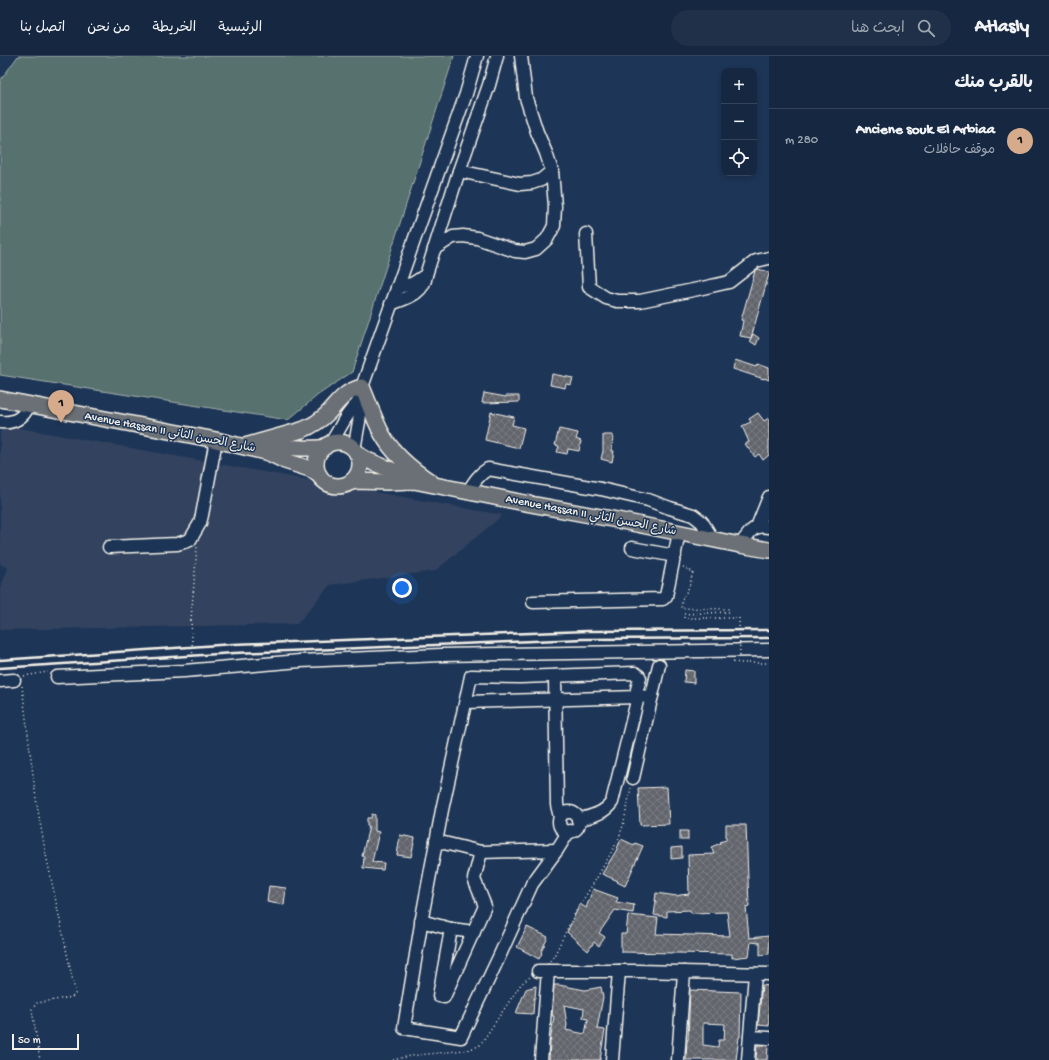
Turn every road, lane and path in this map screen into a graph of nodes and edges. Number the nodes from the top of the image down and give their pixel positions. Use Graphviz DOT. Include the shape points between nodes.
graph roads {
  1 [pos="477,56"];
  2 [pos="497,56"];
  3 [pos="520,56"];
  4 [pos="459,171"];
  5 [pos="552,171"];
  6 [pos="586,234"];
  7 [pos="434,249"];
  8 [pos="769,258"];
  9 [pos="426,274"];
  10 [pos="397,287"];
  11 [pos="391,304"];
  12 [pos="362,387"];
  13 [pos="0,399"];
  14 [pos="358,403"];
  15 [pos="29,405"];
  16 [pos="0,422"];
  17 [pos="216,440"];
  18 [pos="328,445"];
  19 [pos="242,446"];
  20 [pos="356,452"];
  21 [pos="269,453"];
  22 [pos="319,475"];
  23 [pos="414,481"];
  24 [pos="351,482"];
  25 [pos="437,486"];
  26 [pos="468,492"];
  27 [pos="769,497"];
  28 [pos="763,527"];
  29 [pos="679,533"];
  30 [pos="714,540"];
  31 [pos="198,542"];
  32 [pos="740,545"];
  33 [pos="109,547"];
  34 [pos="632,548"];
  35 [pos="769,550"];
  36 [pos="677,561"];
  37 [pos="533,602"];
  38 [pos="769,650"];
  39 [pos="740,658"];
  40 [pos="193,661"];
  41 [pos="746,663"];
  42 [pos="769,663"];
  43 [pos="660,665"];
  44 [pos="52,675"];
  45 [pos="555,676"];
  46 [pos="0,681"];
  47 [pos="19,682"];
  48 [pos="652,696"];
  49 [pos="637,697"];
  50 [pos="556,699"];
  51 [pos="466,702"];
  52 [pos="633,778"];
  53 [pos="560,817"];
  54 [pos="578,820"];
  55 [pos="569,832"];
  56 [pos="436,841"];
  57 [pos="558,850"];
  58 [pos="481,852"];
  59 [pos="421,921"];
  60 [pos="451,928"];
  61 [pos="474,932"];
  62 [pos="543,971"];
  63 [pos="619,971"];
  64 [pos="684,972"];
  65 [pos="755,974"];
  66 [pos="769,974"];
  67 [pos="750,1037"];
  68 [pos="769,1038"];
  69 [pos="40,1060"];
  70 [pos="393,1060"];
  71 [pos="541,1060"];
  72 [pos="612,1060"];
  73 [pos="678,1060"];
  74 [pos="748,1060"];
  1 -- 10 [label="street"];
  2 -- 4 [label="street"];
  3 -- 5 [label="street" via="526,98"];
  4 -- 5 [label="street" via="520,184 541,180"];
  4 -- 7 [label="street"];
  5 -- 7 [label="street" via="554,226 547,240 536,249 525,252 463,236 453,237"];
  6 -- 8 [label="street" via="589,287 617,302 640,301 729,282 756,261"];
  7 -- 9 [label="street"];
  9 -- 10 [label="street" via="412,284"];
  9 -- 11 [label="street" via="424,283 416,294"];
  10 -- 11 [label="street"];
  11 -- 12 [label="street"];
  12 -- 14 [label="street"];
  12 -- 19 [label="main road" via="346,394 309,427"];
  12 -- 25 [label="main road" via="382,433 392,449 415,471"];
  13 -- 15 [label="main road, Avenue Hassan II شارع الحسن الثاني"];
  14 -- 18 [label="street" via="347,414 336,436"];
  14 -- 20 [label="street" via="360,422"];
  15 -- 16 [label="street" via="24,414 16,420"];
  15 -- 17 [label="main road, Avenue Hassan II شارع الحسن الثاني"];
  17 -- 19 [label="main road, Avenue Hassan II شارع الحسن الثاني"];
  17 -- 33 [label="street" via="200,523 190,540 177,544"];
  18 -- 20 [label="main road" via="346,444"];
  18 -- 21 [label="main road, Avenue Hassan II شارع الحسن الثاني" via="314,449 287,448"];
  18 -- 22 [label="main road" via="321,450 317,459"];
  19 -- 21 [label="main road, Avenue Hassan II شارع الحسن الثاني"];
  20 -- 23 [label="main road, Avenue Hassan II شارع الحسن الثاني" via="367,460"];
  20 -- 24 [label="main road" via="360,469"];
  21 -- 22 [label="main road, Avenue Hassan II شارع الحسن الثاني"];
  22 -- 24 [label="main road" via="331,485 341,486"];
  23 -- 24 [label="main road, Avenue Hassan II شارع الحسن الثاني"];
  23 -- 25 [label="main road, Avenue Hassan II شارع الحسن الثاني"];
  25 -- 26 [label="main road, Avenue Hassan II شارع الحسن الثاني"];
  26 -- 29 [label="main road, Avenue Hassan II شارع الحسن الثاني"];
  26 -- 30 [label="street" via="475,480 488,469 601,489 648,500 693,515 702,522"];
  27 -- 28 [label="street"];
  28 -- 32 [label="street" via="753,529"];
  29 -- 30 [label="main road, Avenue Hassan II شارع الحسن الثاني"];
  29 -- 36 [label="street"];
  30 -- 32 [label="main road, Avenue Hassan II شارع الحسن الثاني"];
  31 -- 40 [label="path, bridge" via="191,620"];
  32 -- 35 [label="main road, Avenue Hassan II شارع الحسن الثاني"];
  34 -- 36 [label="street"];
  36 -- 37 [label="street" via="663,599"];
  36 -- 39 [label="path, bridge" via="693,572 682,600 682,608 728,608 729,612 684,614 684,618 739,618"];
  38 -- 44 [label="street" via="434,656 300,662 184,671"];
  41 -- 42 [label="path"];
  43 -- 48 [label="street"];
  44 -- 47 [label="path" via="24,676"];
  45 -- 49 [label="street" via="636,673 640,678"];
  45 -- 50 [label="street"];
  45 -- 51 [label="street" via="471,676"];
  46 -- 47 [label="street"];
  47 -- 69 [label="path" via="45,850 75,991 72,997 37,1003 32,1009"];
  48 -- 49 [label="street"];
  48 -- 52 [label="street"];
  49 -- 50 [label="street"];
  49 -- 54 [label="street" via="612,802 600,813"];
  50 -- 51 [label="street"];
  50 -- 53 [label="street" via="557,805"];
  51 -- 56 [label="street"];
  52 -- 62 [label="path" via="618,840 576,911 554,956"];
  53 -- 54 [label="street" via="571,812"];
  53 -- 55 [label="street" via="560,827"];
  54 -- 55 [label="street" via="575,829"];
  55 -- 57 [label="street"];
  56 -- 58 [label="street"];
  56 -- 59 [label="street"];
  57 -- 58 [label="street"];
  57 -- 59 [label="street" via="532,884 461,1037 404,1028"];
  58 -- 61 [label="street" via="474,879 485,906"];
  59 -- 60 [label="street"];
  60 -- 61 [label="street"];
  60 -- 61 [label="street" via="439,996 444,997"];
  62 -- 63 [label="street"];
  62 -- 70 [label="path" via="521,984 480,1045 475,1048"];
  62 -- 71 [label="street"];
  63 -- 64 [label="street"];
  63 -- 72 [label="street"];
  64 -- 65 [label="street"];
  64 -- 73 [label="street"];
  65 -- 66 [label="street"];
  65 -- 67 [label="street"];
  67 -- 68 [label="street"];
  67 -- 74 [label="street"];
}
